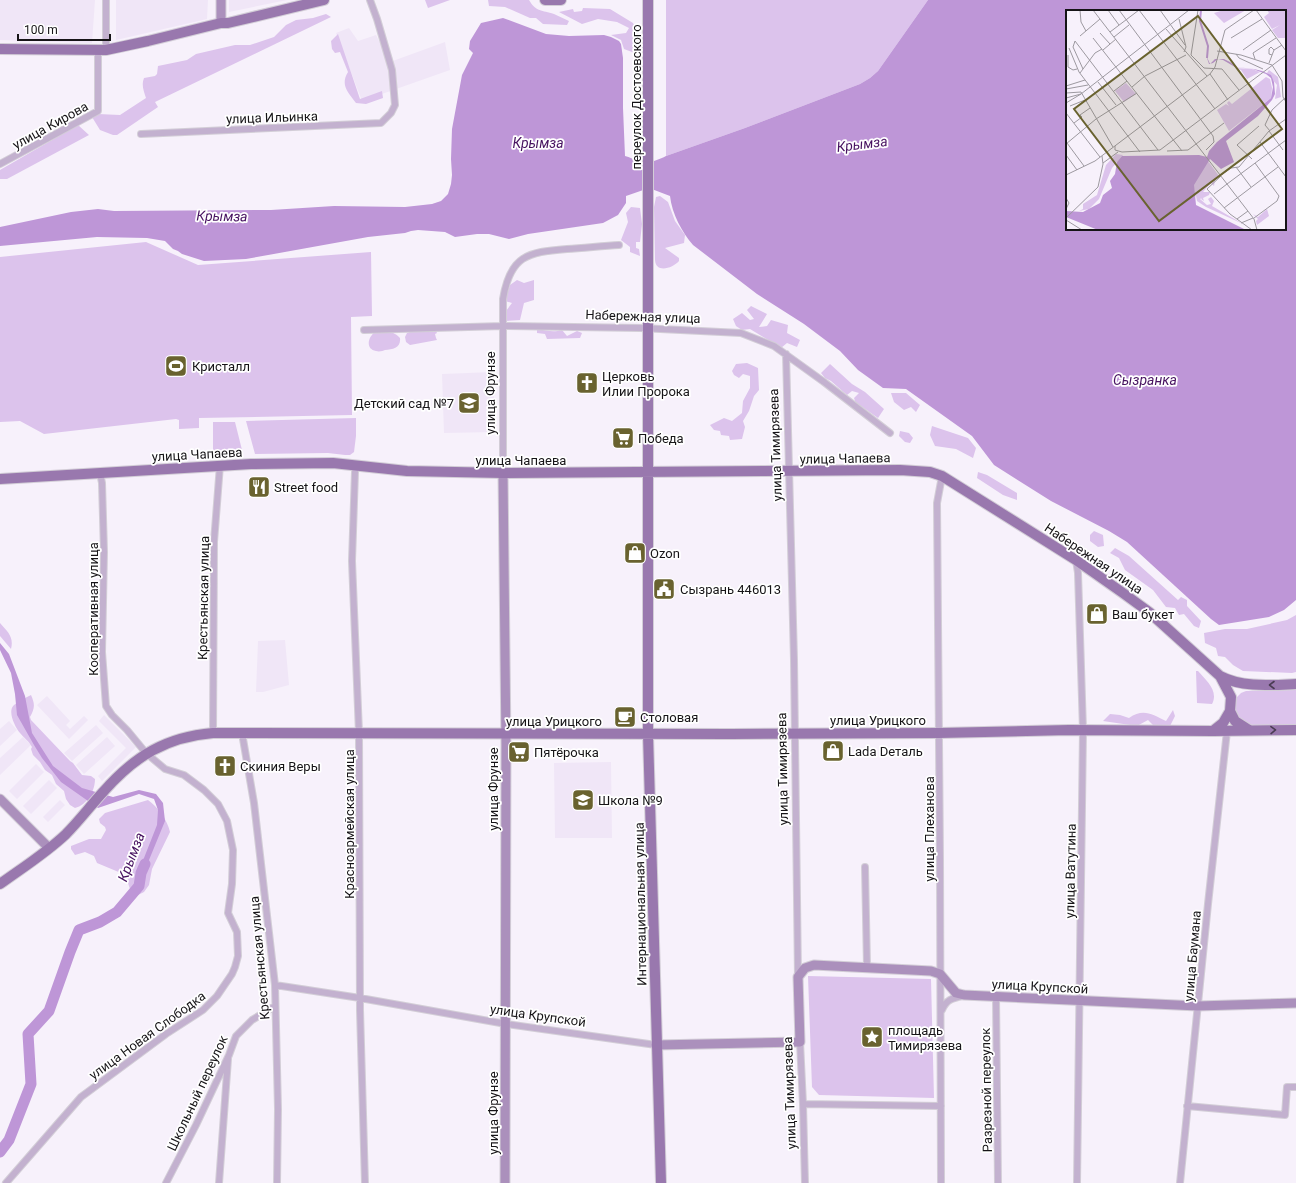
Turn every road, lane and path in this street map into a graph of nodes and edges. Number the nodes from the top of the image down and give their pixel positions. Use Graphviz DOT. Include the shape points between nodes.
graph roads {
  1 [pos="106,0"];
  2 [pos="221,0"];
  3 [pos="324,0"];
  4 [pos="370,0"];
  5 [pos="545,0"];
  6 [pos="562,0"];
  7 [pos="648,0"];
  8 [pos="221,23"];
  9 [pos="0,49"];
  10 [pos="102,50"];
  11 [pos="141,134"];
  12 [pos="0,164"];
  13 [pos="649,193"];
  14 [pos="619,245"];
  15 [pos="503,326"];
  16 [pos="649,329"];
  17 [pos="364,330"];
  18 [pos="786,354"];
  19 [pos="890,433"];
  20 [pos="220,464"];
  21 [pos="357,465"];
  22 [pos="648,472"];
  23 [pos="789,472"];
  24 [pos="100,473"];
  25 [pos="504,474"];
  26 [pos="942,476"];
  27 [pos="0,479"];
  28 [pos="1076,560"];
  29 [pos="1220,676"];
  30 [pos="1296,684"];
  31 [pos="1248,685"];
  32 [pos="1231,697"];
  33 [pos="1230,711"];
  34 [pos="1082,730"];
  35 [pos="1296,730"];
  36 [pos="1227,731"];
  37 [pos="1249,731"];
  38 [pos="1213,732"];
  39 [pos="213,733"];
  40 [pos="242,733"];
  41 [pos="359,733"];
  42 [pos="939,733"];
  43 [pos="506,734"];
  44 [pos="648,734"];
  45 [pos="795,734"];
  46 [pos="146,753"];
  47 [pos="0,799"];
  48 [pos="49,848"];
  49 [pos="865,867"];
  50 [pos="0,884"];
  51 [pos="867,967"];
  52 [pos="940,974"];
  53 [pos="798,977"];
  54 [pos="275,985"];
  55 [pos="964,995"];
  56 [pos="996,997"];
  57 [pos="360,998"];
  58 [pos="1080,1001"];
  59 [pos="1296,1003"];
  60 [pos="275,1006"];
  61 [pos="1198,1006"];
  62 [pos="941,1013"];
  63 [pos="506,1024"];
  64 [pos="800,1042"];
  65 [pos="656,1045"];
  66 [pos="229,1055"];
  67 [pos="1296,1087"];
  68 [pos="803,1104"];
  69 [pos="941,1106"];
  70 [pos="1187,1106"];
  71 [pos="6,1183"];
  72 [pos="166,1183"];
  73 [pos="219,1183"];
  74 [pos="278,1183"];
  75 [pos="365,1183"];
  76 [pos="505,1183"];
  77 [pos="661,1183"];
  78 [pos="805,1183"];
  79 [pos="941,1183"];
  80 [pos="998,1183"];
  81 [pos="1077,1183"];
  82 [pos="1180,1183"];
  1 -- 10 [label="street"];
  2 -- 8 [label="street"];
  3 -- 8 [label="main road"];
  4 -- 11 [label="street, улица Ильинка" via="392,70 395,105 391,114 381,123"];
  5 -- 6 [label="main road"];
  7 -- 13 [label="main road, переулок Достоевского"];
  8 -- 10 [label="main road" via="148,42"];
  9 -- 10 [label="main road"];
  10 -- 12 [label="street, улица Кирова" via="98,111"];
  13 -- 16 [label="main road, Интернациональная улица"];
  14 -- 15 [label="street, улица Фрунзе" via="529,254 509,276 503,299"];
  15 -- 16 [label="street, Набережная улица"];
  15 -- 17 [label="street, Набережная улица"];
  15 -- 25 [label="street, улица Фрунзе"];
  16 -- 18 [label="street, Набережная улица" via="741,333 774,346"];
  16 -- 22 [label="main road, Интернациональная улица"];
  18 -- 19 [label="street, Набережная улица"];
  18 -- 23 [label="street, улица Тимирязева"];
  20 -- 21 [label="main road, улица Чапаева"];
  20 -- 24 [label="main road, улица Чапаева"];
  20 -- 39 [label="street, Крестьянская улица" via="214,542"];
  21 -- 25 [label="main road, улица Чапаева" via="407,471"];
  21 -- 41 [label="street, Красноармейская улица" via="352,561"];
  22 -- 23 [label="main road, улица Чапаева"];
  22 -- 25 [label="main road, улица Чапаева"];
  22 -- 44 [label="main road, Интернациональная улица"];
  23 -- 26 [label="main road, улица Чапаева" via="913,471"];
  23 -- 45 [label="street, улица Тимирязева"];
  24 -- 27 [label="main road, улица Чапаева"];
  24 -- 46 [label="street, Кооперативная улица" via="104,552 102,652 106,706"];
  25 -- 43 [label="street, улица Фрунзе"];
  26 -- 28 [label="main road, Набережная улица"];
  26 -- 42 [label="street, улица Плеханова" via="937,503"];
  28 -- 29 [label="main road, Набережная улица" via="1149,612"];
  28 -- 34 [label="street, улица Ватутина"];
  29 -- 31 [label="main road"];
  29 -- 32 [label="main road"];
  30 -- 31 [label="main road, one-way"];
  31 -- 32 [label="main road"];
  32 -- 33 [label="main road"];
  33 -- 37 [label="main road" via="1235,721"];
  33 -- 38 [label="main road" via="1223,723"];
  34 -- 38 [label="main road, улица Урицкого"];
  34 -- 42 [label="main road, улица Урицкого"];
  34 -- 58 [label="street, улица Ватутина"];
  37 -- 35 [label="main road, one-way"];
  36 -- 37 [label="main road, улица Урицкого"];
  36 -- 38 [label="main road, улица Урицкого"];
  36 -- 61 [label="street, улица Баумана"];
  39 -- 40 [label="main road, улица Урицкого"];
  39 -- 46 [label="main road, улица Урицкого" via="180,738"];
  40 -- 41 [label="main road, улица Урицкого"];
  40 -- 54 [label="street, Крестьянская улица" via="254,803"];
  41 -- 43 [label="main road, улица Урицкого"];
  41 -- 57 [label="street, Красноармейская улица"];
  42 -- 45 [label="main road, улица Урицкого"];
  42 -- 52 [label="street, улица Плеханова"];
  43 -- 44 [label="main road, улица Урицкого"];
  43 -- 63 [label="street, улица Фрунзе"];
  44 -- 45 [label="main road, улица Урицкого"];
  44 -- 65 [label="main road, Интернациональная улица"];
  45 -- 53 [label="street, улица Тимирязева"];
  46 -- 48 [label="main road, улица Урицкого" via="105,789 65,835"];
  46 -- 71 [label="street, улица Новая Слободка" via="165,769 184,775 204,790 218,804 227,821 233,850 228,912 237,932 236,967 217,996 203,1010 81,1097"];
  47 -- 48 [label="street"];
  48 -- 50 [label="main road, улица Урицкого"];
  49 -- 51 [label="street"];
  51 -- 52 [label="street" via="931,971"];
  51 -- 53 [label="street" via="814,965 805,968"];
  52 -- 55 [label="street" via="956,993"];
  52 -- 62 [label="street, улица Плеханова"];
  53 -- 64 [label="street, улица Тимирязева"];
  54 -- 57 [label="street, улица Крупской"];
  54 -- 60 [label="street, Крестьянская улица"];
  55 -- 56 [label="street, улица Крупской"];
  55 -- 62 [label="street" via="950,999 945,1003"];
  56 -- 58 [label="street, улица Крупской"];
  56 -- 80 [label="street, Разрезной переулок"];
  57 -- 63 [label="street, улица Крупской"];
  57 -- 75 [label="street, Красноармейская улица"];
  58 -- 61 [label="street, улица Крупской"];
  58 -- 81 [label="street, улица Ватутина"];
  59 -- 61 [label="street, улица Крупской"];
  60 -- 66 [label="street, Школьный переулок" via="252,1020 236,1036"];
  60 -- 74 [label="street, Крестьянская улица"];
  61 -- 70 [label="street, улица Баумана"];
  62 -- 69 [label="street, улица Плеханова"];
  63 -- 65 [label="street, улица Крупской"];
  63 -- 76 [label="street, улица Фрунзе"];
  64 -- 65 [label="street, улица Крупской"];
  64 -- 68 [label="street, улица Тимирязева"];
  65 -- 77 [label="main road, Интернациональная улица"];
  66 -- 72 [label="street, Школьный переулок"];
  66 -- 73 [label="street"];
  67 -- 70 [label="street" via="1287,1087 1285,1115"];
  68 -- 69 [label="street"];
  68 -- 78 [label="street, улица Тимирязева"];
  69 -- 79 [label="street, улица Плеханова"];
  70 -- 82 [label="street, улица Баумана"];
}
